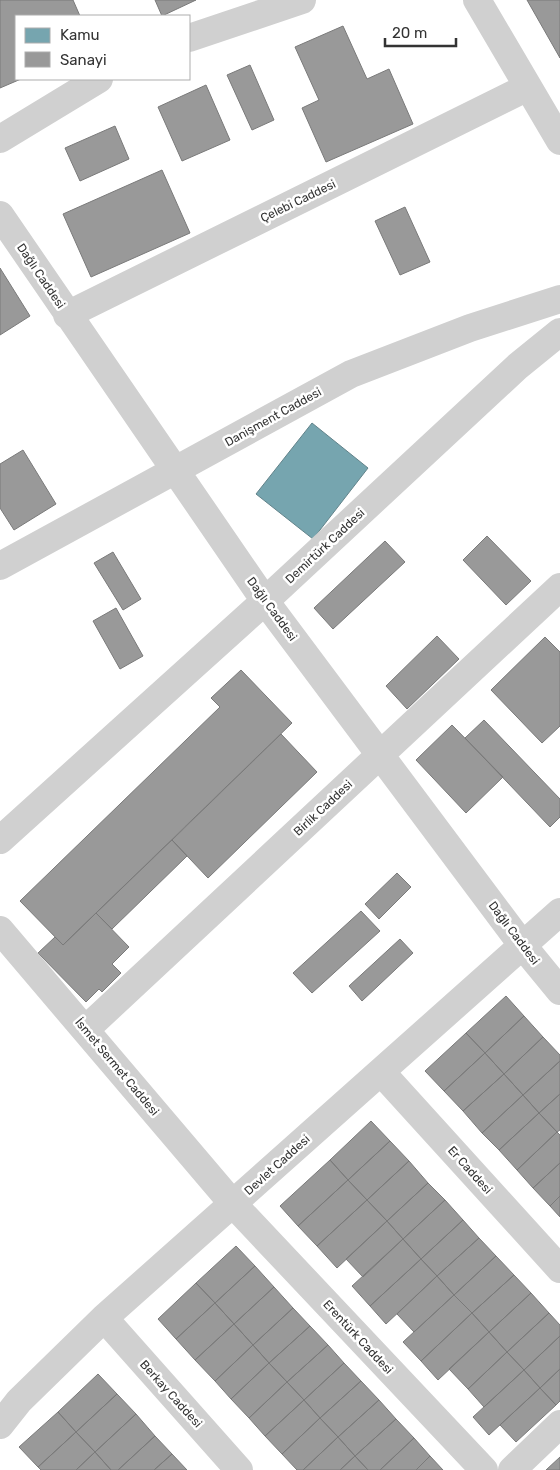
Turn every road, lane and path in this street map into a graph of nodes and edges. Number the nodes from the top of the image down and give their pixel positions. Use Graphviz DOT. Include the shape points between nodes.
graph roads {
  1 [pos="302,0"];
  2 [pos="477,0"];
  3 [pos="190,38"];
  4 [pos="97,80"];
  5 [pos="528,87"];
  6 [pos="0,139"];
  7 [pos="560,141"];
  8 [pos="0,215"];
  9 [pos="560,299"];
  10 [pos="67,315"];
  11 [pos="560,332"];
  12 [pos="174,471"];
  13 [pos="0,566"];
  14 [pos="560,587"];
  15 [pos="265,601"];
  16 [pos="381,754"];
  17 [pos="0,840"];
  18 [pos="560,912"];
  19 [pos="0,930"];
  20 [pos="523,946"];
  21 [pos="560,991"];
  22 [pos="85,1030"];
  23 [pos="380,1072"];
  24 [pos="233,1204"];
  25 [pos="560,1269"];
  26 [pos="104,1318"];
  27 [pos="560,1424"];
  28 [pos="0,1425"];
  29 [pos="239,1470"];
  30 [pos="484,1470"];
  31 [pos="512,1470"];
  1 -- 3 [label="street"];
  2 -- 5 [label="street"];
  4 -- 6 [label="street"];
  5 -- 7 [label="street"];
  5 -- 10 [label="street, Çelebi Caddesi"];
  8 -- 10 [label="street, Dağlı Caddesi"];
  9 -- 12 [label="street, Danişment Caddesi" via="470,328 351,374"];
  10 -- 12 [label="street, Dağlı Caddesi"];
  11 -- 15 [label="street, Demirtürk Caddesi" via="518,366"];
  12 -- 13 [label="street, Danişment Caddesi"];
  12 -- 15 [label="street, Dağlı Caddesi"];
  14 -- 16 [label="street, Birlik Caddesi"];
  15 -- 16 [label="street, Dağlı Caddesi"];
  15 -- 17 [label="street, Demirtürk Caddesi"];
  16 -- 20 [label="street, Dağlı Caddesi"];
  16 -- 22 [label="street, Birlik Caddesi"];
  18 -- 20 [label="street, Devlet Caddesi"];
  19 -- 22 [label="street, İsmet Sermet Caddesi"];
  20 -- 21 [label="street, Dağlı Caddesi"];
  20 -- 23 [label="street, Devlet Caddesi"];
  22 -- 24 [label="street, İsmet Sermet Caddesi"];
  23 -- 24 [label="street, Devlet Caddesi"];
  23 -- 25 [label="street, Er Caddesi"];
  24 -- 26 [label="street, Devlet Caddesi"];
  24 -- 30 [label="street, Erentürk Caddesi"];
  26 -- 28 [label="street, Devlet Caddesi" via="19,1401"];
  26 -- 29 [label="street, Berkay Caddesi"];
  27 -- 31 [label="street"];
}
